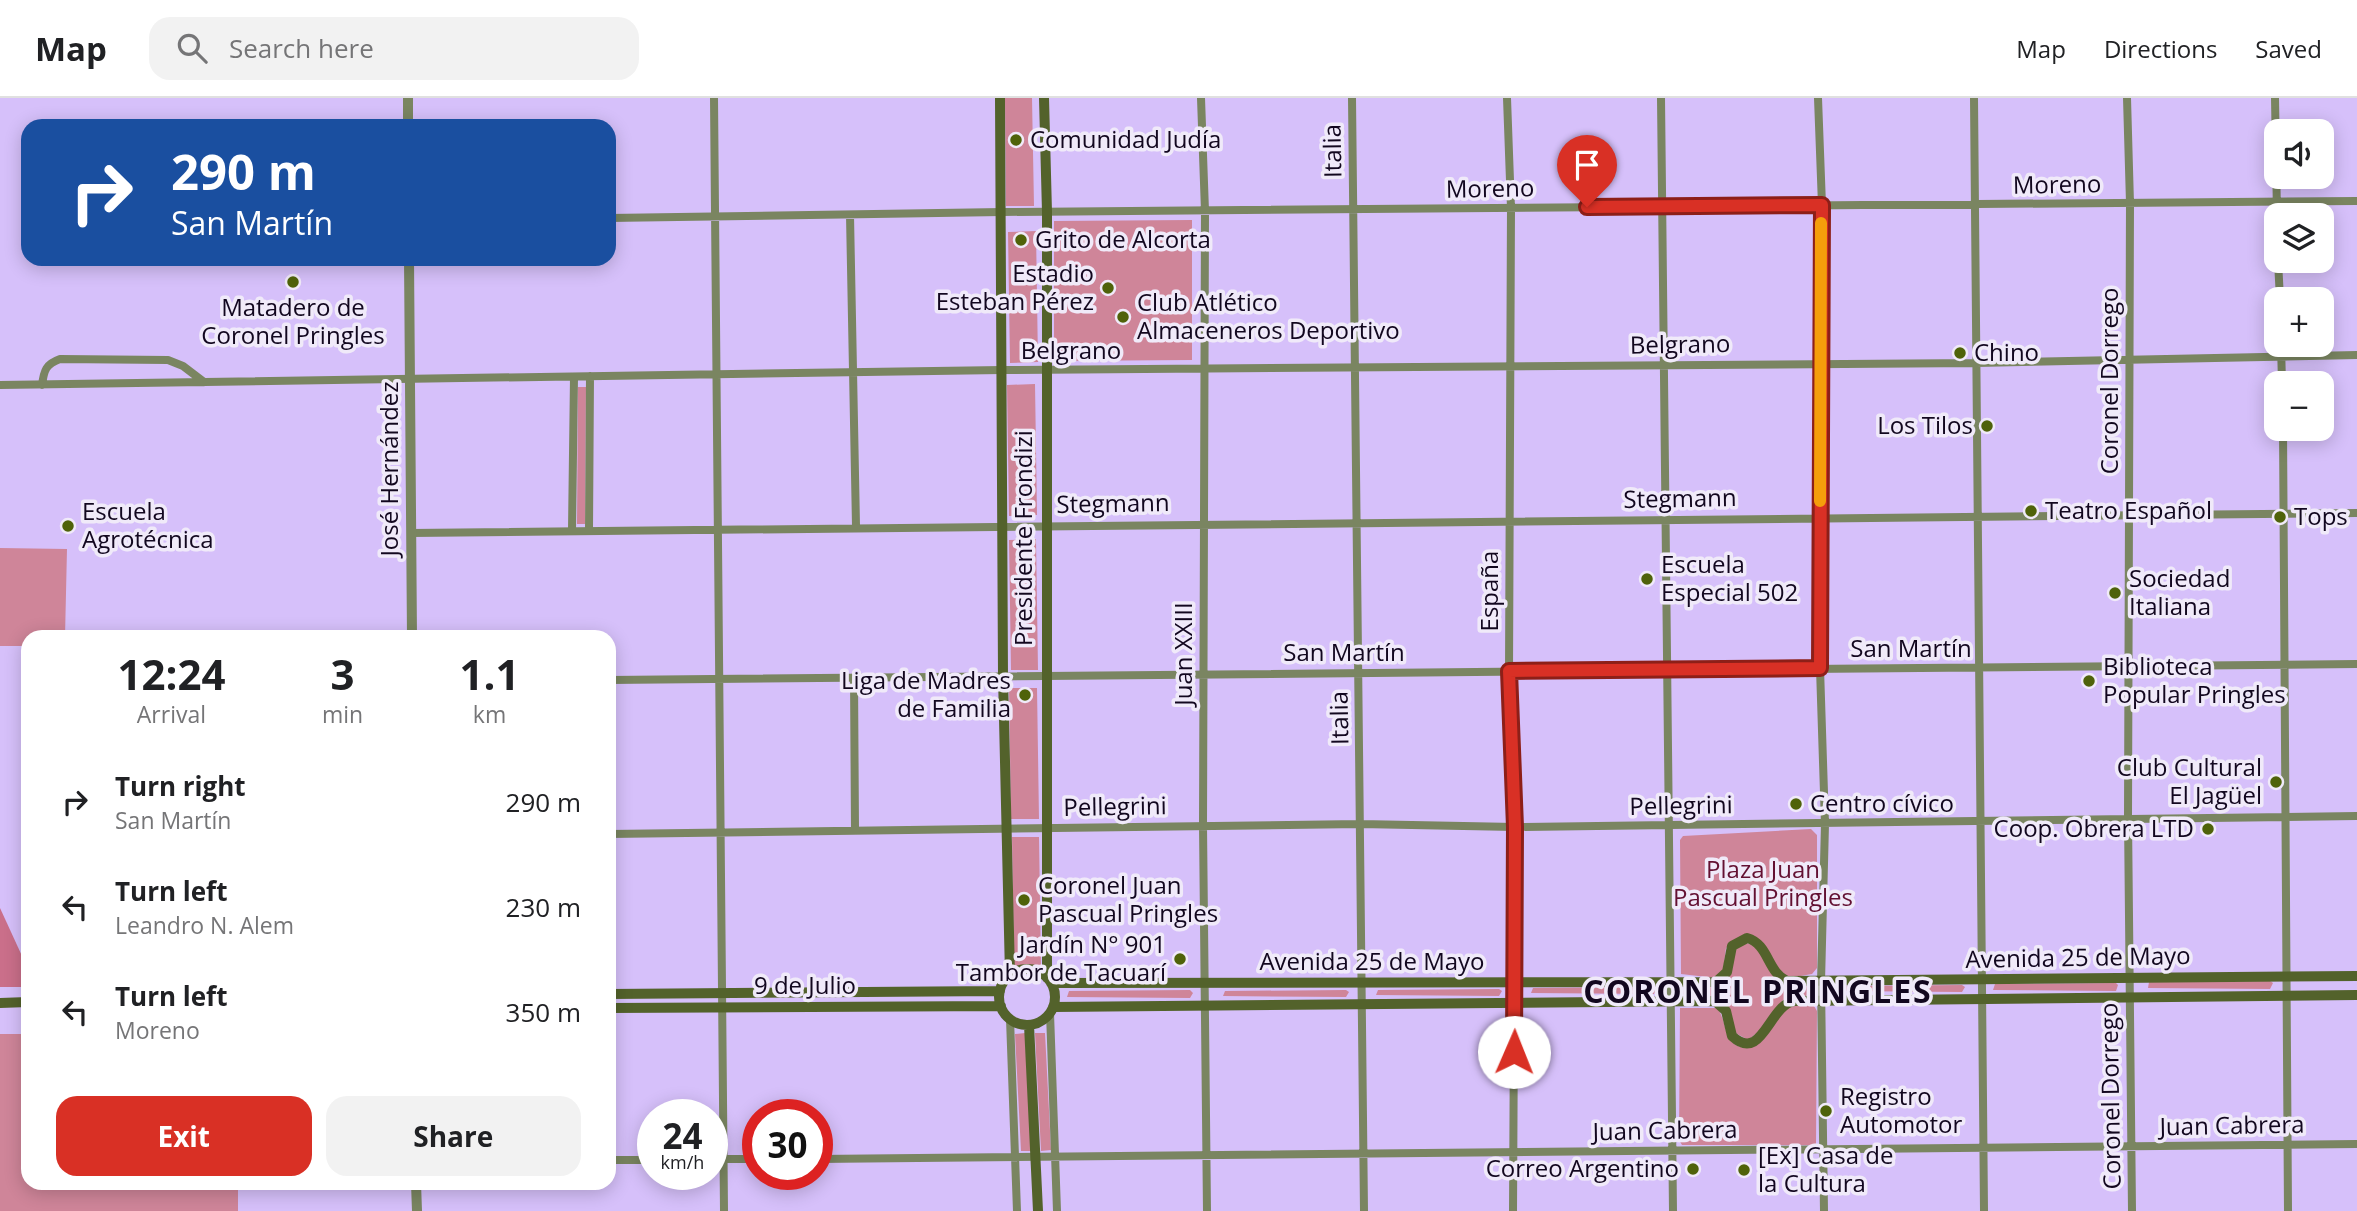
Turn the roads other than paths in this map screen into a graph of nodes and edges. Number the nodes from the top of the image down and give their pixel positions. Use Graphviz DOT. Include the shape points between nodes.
graph roads {
  1 [pos="408,98"];
  2 [pos="714,98"];
  3 [pos="1000,98"];
  4 [pos="1044,98"];
  5 [pos="1201,98"];
  6 [pos="1352,98"];
  7 [pos="1507,98"];
  8 [pos="1661,98"];
  9 [pos="1818,98"];
  10 [pos="1974,98"];
  11 [pos="2127,98"];
  12 [pos="2275,98"];
  13 [pos="408,119"];
  14 [pos="2277,201"];
  15 [pos="2357,201"];
  16 [pos="2130,203"];
  17 [pos="1822,205"];
  18 [pos="1975,205"];
  19 [pos="1662,206"];
  20 [pos="1511,208"];
  21 [pos="1353,210"];
  22 [pos="1205,211"];
  23 [pos="1002,212"];
  24 [pos="1047,212"];
  25 [pos="850,215"];
  26 [pos="715,216"];
  27 [pos="616,218"];
  28 [pos="409,266"];
  29 [pos="2334,355"];
  30 [pos="2357,355"];
  31 [pos="2264,357"];
  32 [pos="2128,361"];
  33 [pos="1819,363"];
  34 [pos="1976,363"];
  35 [pos="1664,364"];
  36 [pos="1508,366"];
  37 [pos="1355,367"];
  38 [pos="1203,369"];
  39 [pos="1002,370"];
  40 [pos="1045,370"];
  41 [pos="853,372"];
  42 [pos="716,374"];
  43 [pos="590,376"];
  44 [pos="574,377"];
  45 [pos="410,379"];
  46 [pos="204,382"];
  47 [pos="42,385"];
  48 [pos="0,386"];
  49 [pos="2283,441"];
  50 [pos="2285,513"];
  51 [pos="2357,513"];
  52 [pos="2129,515"];
  53 [pos="1820,517"];
  54 [pos="1978,517"];
  55 [pos="1666,518"];
  56 [pos="1509,520"];
  57 [pos="1357,521"];
  58 [pos="1203,523"];
  59 [pos="1003,524"];
  60 [pos="1046,524"];
  61 [pos="856,526"];
  62 [pos="718,528"];
  63 [pos="572,530"];
  64 [pos="589,530"];
  65 [pos="411,533"];
  66 [pos="412,630"];
  67 [pos="2284,664"];
  68 [pos="2357,664"];
  69 [pos="2128,666"];
  70 [pos="1820,668"];
  71 [pos="1979,668"];
  72 [pos="1668,669"];
  73 [pos="1509,671"];
  74 [pos="1358,673"];
  75 [pos="1203,674"];
  76 [pos="1045,675"];
  77 [pos="1003,676"];
  78 [pos="855,677"];
  79 [pos="719,678"];
  80 [pos="616,680"];
  81 [pos="2284,816"];
  82 [pos="2357,816"];
  83 [pos="2128,818"];
  84 [pos="1980,820"];
  85 [pos="1360,824"];
  86 [pos="1825,824"];
  87 [pos="1203,826"];
  88 [pos="1669,826"];
  89 [pos="1046,827"];
  90 [pos="1515,827"];
  91 [pos="1006,828"];
  92 [pos="855,830"];
  93 [pos="721,831"];
  94 [pos="616,834"];
  95 [pos="1010,975"];
  96 [pos="2357,975"];
  97 [pos="2285,976"];
  98 [pos="2129,978"];
  99 [pos="1982,979"];
  100 [pos="1049,980"];
  101 [pos="1671,981"];
  102 [pos="1515,982"];
  103 [pos="1821,982"];
  104 [pos="1204,983"];
  105 [pos="1362,983"];
  106 [pos="859,992"];
  107 [pos="1000,992"];
  108 [pos="722,993"];
  109 [pos="616,994"];
  110 [pos="2285,995"];
  111 [pos="2357,995"];
  112 [pos="2129,997"];
  113 [pos="1982,998"];
  114 [pos="1821,1000"];
  115 [pos="1671,1001"];
  116 [pos="21,1002"];
  117 [pos="0,1003"];
  118 [pos="1516,1003"];
  119 [pos="1362,1004"];
  120 [pos="1204,1005"];
  121 [pos="1001,1006"];
  122 [pos="722,1007"];
  123 [pos="860,1007"];
  124 [pos="616,1008"];
  125 [pos="1052,1010"];
  126 [pos="1010,1019"];
  127 [pos="1030,1025"];
  128 [pos="723,1099"];
  129 [pos="2357,1144"];
  130 [pos="2287,1145"];
  131 [pos="2132,1146"];
  132 [pos="1823,1148"];
  133 [pos="1983,1148"];
  134 [pos="1673,1150"];
  135 [pos="1512,1152"];
  136 [pos="1364,1153"];
  137 [pos="1206,1154"];
  138 [pos="1057,1157"];
  139 [pos="1037,1158"];
  140 [pos="833,1159"];
  141 [pos="1016,1159"];
  142 [pos="616,1160"];
  143 [pos="637,1160"];
  144 [pos="416,1190"];
  145 [pos="724,1190"];
  146 [pos="416,1211"];
  147 [pos="724,1211"];
  148 [pos="1017,1211"];
  149 [pos="1038,1211"];
  150 [pos="1057,1211"];
  151 [pos="1207,1211"];
  152 [pos="1364,1211"];
  153 [pos="1513,1211"];
  154 [pos="1674,1211"];
  155 [pos="1824,1211"];
  156 [pos="1984,1211"];
  157 [pos="2132,1211"];
  158 [pos="2288,1211"];
  1 -- 13 [label="street"];
  2 -- 26 [label="street"];
  3 -- 23 [label="main road, Presidente Frondizi"];
  4 -- 24 [label="main road, Presidente Frondizi"];
  5 -- 22 [label="street, Juan XXIII"];
  6 -- 21 [label="street, Italia"];
  7 -- 20 [label="street, España"];
  8 -- 19 [label="street"];
  9 -- 17 [label="street"];
  10 -- 18 [label="street"];
  11 -- 16 [label="street, Coronel Dorrego"];
  12 -- 14 [label="street"];
  14 -- 15 [label="street, Moreno"];
  14 -- 16 [label="street, Moreno"];
  16 -- 18 [label="street, Moreno"];
  16 -- 32 [label="street, Coronel Dorrego"];
  17 -- 18 [label="street, Moreno"];
  17 -- 19 [label="street, Moreno"];
  17 -- 33 [label="street"];
  18 -- 34 [label="street"];
  19 -- 20 [label="street, Moreno"];
  19 -- 35 [label="street"];
  20 -- 21 [label="street, Moreno"];
  20 -- 36 [label="street, España"];
  21 -- 22 [label="street, Moreno"];
  21 -- 37 [label="street, Italia"];
  22 -- 24 [label="street, Moreno"];
  22 -- 38 [label="street, Juan XXIII"];
  23 -- 24 [label="street, Moreno"];
  23 -- 25 [label="street, Moreno"];
  23 -- 39 [label="main road, Presidente Frondizi"];
  24 -- 40 [label="main road, Presidente Frondizi"];
  25 -- 26 [label="street, Moreno"];
  25 -- 41 [label="street"];
  26 -- 27 [label="street, Moreno"];
  26 -- 42 [label="street"];
  28 -- 45 [label="street, José Hernández"];
  29 -- 30 [label="street, Belgrano"];
  31 -- 32 [label="street, Belgrano"];
  32 -- 34 [label="street, Belgrano"];
  32 -- 52 [label="street, Coronel Dorrego"];
  33 -- 34 [label="street, Belgrano"];
  33 -- 35 [label="street, Belgrano"];
  33 -- 53 [label="street"];
  34 -- 54 [label="street"];
  35 -- 36 [label="street, Belgrano"];
  35 -- 55 [label="street"];
  36 -- 37 [label="street, Belgrano"];
  36 -- 56 [label="street, España"];
  37 -- 38 [label="street, Belgrano"];
  37 -- 57 [label="street, Italia"];
  38 -- 40 [label="street, Belgrano"];
  38 -- 58 [label="street, Juan XXIII"];
  39 -- 40 [label="street, Belgrano"];
  39 -- 41 [label="street, Belgrano"];
  39 -- 59 [label="main road, Presidente Frondizi"];
  40 -- 60 [label="main road, Presidente Frondizi"];
  41 -- 42 [label="street, Belgrano"];
  41 -- 61 [label="street"];
  42 -- 43 [label="street, Belgrano"];
  42 -- 62 [label="street"];
  43 -- 44 [label="street, Belgrano"];
  43 -- 64 [label="street"];
  44 -- 45 [label="street, Belgrano"];
  44 -- 63 [label="street"];
  45 -- 46 [label="street, Belgrano"];
  45 -- 65 [label="street, José Hernández"];
  46 -- 47 [label="street, Belgrano"];
  46 -- 47 [label="street" via="168,360 60,359 44,370"];
  47 -- 48 [label="street, Belgrano"];
  49 -- 50 [label="street"];
  50 -- 51 [label="street, Stegmann"];
  50 -- 52 [label="street, Stegmann"];
  50 -- 67 [label="street"];
  52 -- 54 [label="street, Stegmann"];
  52 -- 69 [label="street, Coronel Dorrego"];
  53 -- 54 [label="street, Stegmann"];
  53 -- 55 [label="street, Stegmann"];
  53 -- 70 [label="street"];
  54 -- 71 [label="street"];
  55 -- 56 [label="street, Stegmann"];
  55 -- 72 [label="street"];
  56 -- 57 [label="street, Stegmann"];
  56 -- 73 [label="street, España"];
  57 -- 58 [label="street, Stegmann"];
  57 -- 74 [label="street, Italia"];
  58 -- 60 [label="street, Stegmann"];
  58 -- 75 [label="street, Juan XXIII"];
  59 -- 60 [label="street, Stegmann"];
  59 -- 61 [label="street, Stegmann"];
  59 -- 77 [label="main road, Presidente Frondizi"];
  60 -- 76 [label="main road, Presidente Frondizi"];
  61 -- 62 [label="street, Stegmann"];
  62 -- 64 [label="street, Stegmann"];
  62 -- 79 [label="street"];
  63 -- 64 [label="street, Stegmann"];
  63 -- 65 [label="street, Stegmann"];
  65 -- 66 [label="street, José Hernández"];
  67 -- 68 [label="street, San Martín"];
  67 -- 69 [label="street, San Martín"];
  67 -- 81 [label="street"];
  69 -- 71 [label="street, San Martín"];
  69 -- 83 [label="street, Coronel Dorrego"];
  70 -- 71 [label="street, San Martín"];
  70 -- 72 [label="street, San Martín"];
  70 -- 86 [label="street"];
  71 -- 84 [label="street"];
  72 -- 73 [label="street, San Martín"];
  72 -- 88 [label="street"];
  73 -- 74 [label="street, San Martín"];
  73 -- 90 [label="street, España"];
  74 -- 75 [label="street, San Martín"];
  74 -- 85 [label="street, Italia"];
  75 -- 76 [label="street, San Martín"];
  75 -- 87 [label="street, Juan XXIII"];
  76 -- 77 [label="street, San Martín"];
  76 -- 89 [label="main road, Presidente Frondizi"];
  77 -- 78 [label="street, San Martín"];
  77 -- 91 [label="main road, Presidente Frondizi"];
  78 -- 79 [label="street, San Martín"];
  78 -- 92 [label="street"];
  79 -- 80 [label="street, San Martín"];
  79 -- 93 [label="street"];
  81 -- 82 [label="street, Pellegrini"];
  81 -- 83 [label="street, Pellegrini"];
  81 -- 97 [label="street"];
  83 -- 84 [label="street, Pellegrini"];
  83 -- 98 [label="street, Coronel Dorrego"];
  84 -- 86 [label="street, Pellegrini"];
  84 -- 99 [label="street"];
  85 -- 87 [label="street, Pellegrini"];
  85 -- 90 [label="street, Pellegrini"];
  85 -- 105 [label="street, Italia"];
  86 -- 88 [label="street, Pellegrini"];
  86 -- 103 [label="street"];
  87 -- 89 [label="street, Pellegrini"];
  87 -- 104 [label="street, Juan XXIII"];
  88 -- 90 [label="street, Pellegrini"];
  88 -- 101 [label="street"];
  89 -- 91 [label="street, Pellegrini"];
  89 -- 100 [label="main road, Presidente Frondizi"];
  90 -- 102 [label="street, España"];
  91 -- 92 [label="street, Pellegrini"];
  91 -- 95 [label="main road, Presidente Frondizi"];
  92 -- 93 [label="street, Pellegrini"];
  93 -- 94 [label="street, Pellegrini"];
  93 -- 108 [label="street"];
  95 -- 100 [label="main road" via="1033,970"];
  95 -- 107 [label="main road"];
  96 -- 97 [label="main road, Avenida 25 de Mayo"];
  97 -- 98 [label="main road, Avenida 25 de Mayo"];
  97 -- 110 [label="street"];
  98 -- 99 [label="main road, Avenida 25 de Mayo"];
  98 -- 112 [label="street, Coronel Dorrego"];
  99 -- 103 [label="main road, Avenida 25 de Mayo"];
  99 -- 113 [label="street"];
  100 -- 104 [label="main road, Avenida 25 de Mayo"];
  100 -- 125 [label="main road" via="1055,999"];
  101 -- 102 [label="main road, Avenida 25 de Mayo"];
  101 -- 103 [label="main road, Avenida 25 de Mayo" via="1722,979 1730,950 1747,938 1761,946 1783,980"];
  101 -- 115 [label="street"];
  102 -- 105 [label="main road, Avenida 25 de Mayo"];
  102 -- 118 [label="street, España"];
  103 -- 114 [label="street"];
  104 -- 105 [label="main road, Avenida 25 de Mayo"];
  104 -- 120 [label="street, Juan XXIII"];
  105 -- 119 [label="street, Italia"];
  106 -- 107 [label="main road, 9 de Julio"];
  106 -- 108 [label="main road, 9 de Julio"];
  106 -- 123 [label="main road"];
  107 -- 121 [label="main road"];
  108 -- 109 [label="main road, 9 de Julio"];
  108 -- 122 [label="street"];
  110 -- 111 [label="main road, Avenida 25 de Mayo"];
  110 -- 112 [label="main road, Avenida 25 de Mayo"];
  110 -- 130 [label="street"];
  112 -- 113 [label="main road, Avenida 25 de Mayo"];
  112 -- 131 [label="street, Coronel Dorrego"];
  113 -- 114 [label="main road, Avenida 25 de Mayo"];
  113 -- 133 [label="street"];
  114 -- 115 [label="main road, Avenida 25 de Mayo" via="1786,1002 1763,1035 1749,1043 1732,1036 1720,1004"];
  114 -- 132 [label="street"];
  115 -- 118 [label="main road, Avenida 25 de Mayo"];
  115 -- 134 [label="street"];
  116 -- 117 [label="main road"];
  118 -- 119 [label="main road, Avenida 25 de Mayo"];
  118 -- 135 [label="street, España"];
  119 -- 120 [label="main road, Avenida 25 de Mayo"];
  119 -- 136 [label="street, Italia"];
  120 -- 125 [label="main road, Avenida 25 de Mayo"];
  120 -- 137 [label="street, Juan XXIII"];
  121 -- 123 [label="main road, 9 de Julio"];
  121 -- 126 [label="main road"];
  122 -- 123 [label="main road, 9 de Julio"];
  122 -- 124 [label="main road, 9 de Julio"];
  122 -- 128 [label="street"];
  125 -- 127 [label="main road"];
  125 -- 138 [label="street"];
  126 -- 127 [label="main road"];
  126 -- 141 [label="street"];
  127 -- 139 [label="main road"];
  129 -- 130 [label="street, Juan Cabrera"];
  130 -- 131 [label="street, Juan Cabrera"];
  130 -- 158 [label="street"];
  131 -- 133 [label="street, Juan Cabrera"];
  131 -- 157 [label="street, Coronel Dorrego"];
  132 -- 133 [label="street, Juan Cabrera"];
  132 -- 134 [label="street, Juan Cabrera"];
  132 -- 155 [label="street"];
  133 -- 156 [label="street"];
  134 -- 135 [label="street, Juan Cabrera"];
  134 -- 154 [label="street"];
  135 -- 136 [label="street, Juan Cabrera"];
  135 -- 153 [label="street, España"];
  136 -- 137 [label="street, Juan Cabrera"];
  136 -- 152 [label="street, Italia"];
  137 -- 138 [label="street, Juan Cabrera"];
  137 -- 151 [label="street, Juan XXIII"];
  138 -- 139 [label="street, Juan Cabrera"];
  138 -- 150 [label="street"];
  139 -- 141 [label="street, Juan Cabrera"];
  139 -- 149 [label="main road"];
  140 -- 141 [label="street, Juan Cabrera"];
  141 -- 148 [label="street"];
  142 -- 143 [label="street"];
  144 -- 146 [label="street"];
  145 -- 147 [label="street"];
}
